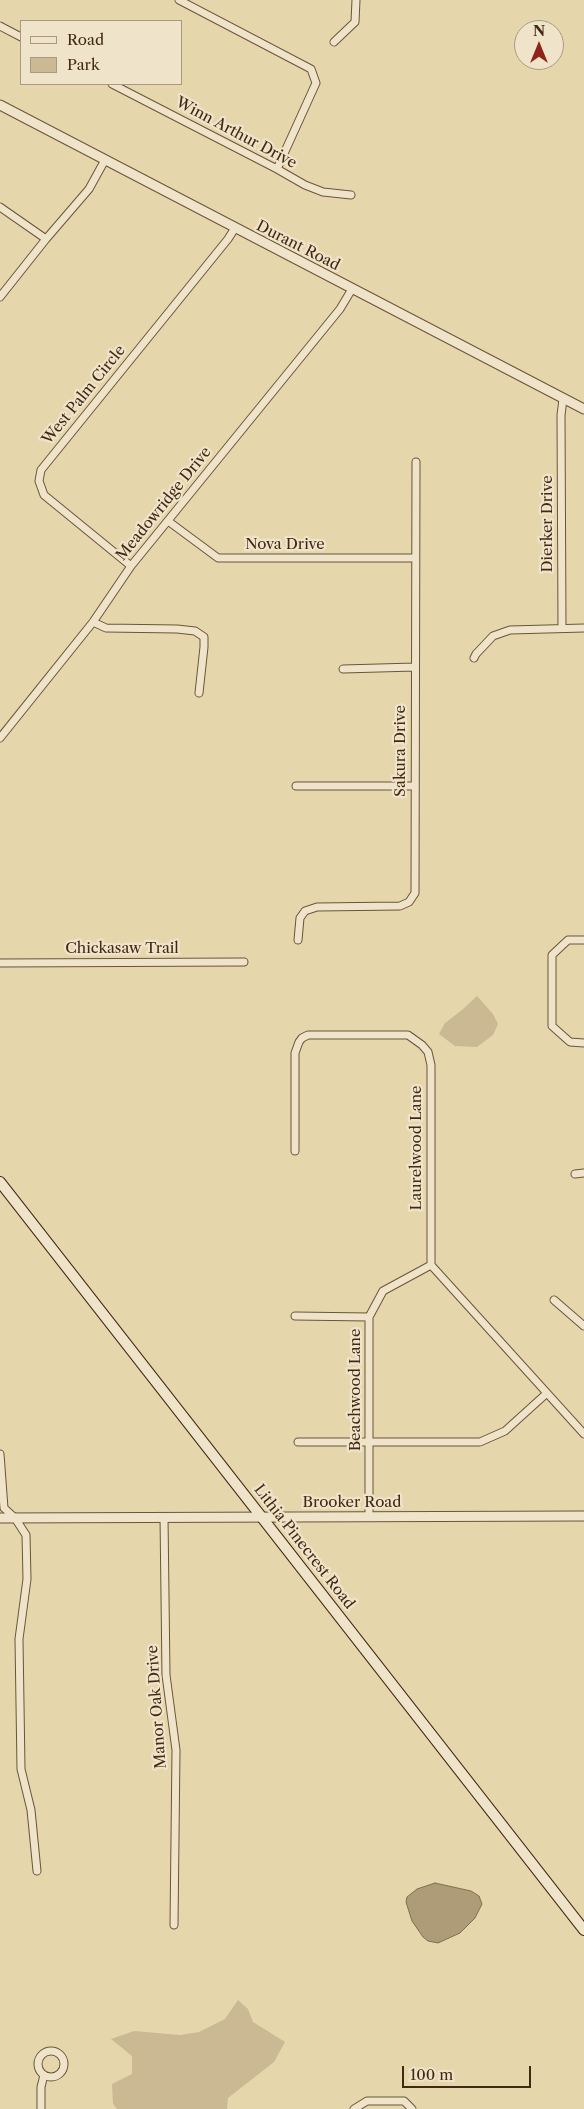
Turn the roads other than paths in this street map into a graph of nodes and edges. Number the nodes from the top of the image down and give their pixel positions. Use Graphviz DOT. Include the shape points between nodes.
graph roads {
  1 [pos="179,0"];
  2 [pos="356,0"];
  3 [pos="0,26"];
  4 [pos="20,36"];
  5 [pos="334,42"];
  6 [pos="114,85"];
  7 [pos="0,106"];
  8 [pos="105,160"];
  9 [pos="277,169"];
  10 [pos="350,195"];
  11 [pos="0,207"];
  12 [pos="235,228"];
  13 [pos="46,239"];
  14 [pos="352,290"];
  15 [pos="0,297"];
  16 [pos="563,399"];
  17 [pos="584,410"];
  18 [pos="416,462"];
  19 [pos="168,521"];
  20 [pos="415,558"];
  21 [pos="131,566"];
  22 [pos="94,622"];
  23 [pos="562,628"];
  24 [pos="584,628"];
  25 [pos="474,658"];
  26 [pos="415,667"];
  27 [pos="343,668"];
  28 [pos="198,694"];
  29 [pos="0,738"];
  30 [pos="296,786"];
  31 [pos="415,786"];
  32 [pos="298,940"];
  33 [pos="584,940"];
  34 [pos="244,962"];
  35 [pos="0,963"];
  36 [pos="584,1043"];
  37 [pos="295,1151"];
  38 [pos="584,1173"];
  39 [pos="575,1174"];
  40 [pos="0,1182"];
  41 [pos="431,1264"];
  42 [pos="554,1300"];
  43 [pos="295,1316"];
  44 [pos="369,1318"];
  45 [pos="584,1326"];
  46 [pos="547,1393"];
  47 [pos="584,1434"];
  48 [pos="298,1442"];
  49 [pos="370,1442"];
  50 [pos="0,1454"];
  51 [pos="584,1516"];
  52 [pos="164,1517"];
  53 [pos="261,1517"];
  54 [pos="369,1517"];
  55 [pos="0,1518"];
  56 [pos="15,1518"];
  57 [pos="37,1871"];
  58 [pos="174,1925"];
  59 [pos="584,1930"];
  60 [pos="44,2075"];
  61 [pos="42,2109"];
  62 [pos="354,2109"];
  63 [pos="412,2109"];
  1 -- 9 [label="street" via="311,69 316,83"];
  2 -- 5 [label="street" via="355,22"];
  3 -- 4 [label="street"];
  6 -- 9 [label="street, Winn Arthur Drive"];
  7 -- 8 [label="street, Durant Road"];
  8 -- 12 [label="street, Durant Road"];
  8 -- 13 [label="street" via="89,189"];
  9 -- 10 [label="street, Winn Arthur Drive" via="323,192"];
  11 -- 13 [label="street"];
  12 -- 14 [label="street, Durant Road"];
  12 -- 21 [label="street, West Palm Circle" via="41,470 39,480 44,495"];
  13 -- 15 [label="street"];
  14 -- 16 [label="street, Durant Road"];
  14 -- 19 [label="street, Meadowridge Drive" via="334,317"];
  16 -- 17 [label="street, Durant Road"];
  16 -- 23 [label="street, Dierker Drive"];
  18 -- 20 [label="street, Sakura Drive"];
  19 -- 20 [label="street, Nova Drive" via="218,558"];
  19 -- 21 [label="street, Meadowridge Drive"];
  20 -- 26 [label="street, Sakura Drive"];
  21 -- 22 [label="street, Meadowridge Drive"];
  22 -- 28 [label="street" via="106,628 195,631 204,637"];
  22 -- 29 [label="street, Meadowridge Drive"];
  23 -- 24 [label="street"];
  23 -- 25 [label="street" via="510,630 493,636"];
  26 -- 27 [label="street"];
  26 -- 31 [label="street, Sakura Drive"];
  30 -- 31 [label="street"];
  31 -- 32 [label="street, Sakura Drive" via="415,893 409,902 400,906 317,907 305,911 300,918"];
  33 -- 36 [label="street" via="568,940 552,955 552,1026 570,1042"];
  34 -- 35 [label="street, Chickasaw Trail"];
  37 -- 41 [label="street, Laurelwood Lane" via="295,1053 302,1038 308,1035 408,1035 417,1041 428,1052 431,1065"];
  38 -- 39 [label="street"];
  40 -- 53 [label="main road, Lithia Pinecrest Road"];
  41 -- 44 [label="street, Beachwood Lane" via="383,1291"];
  41 -- 46 [label="street"];
  42 -- 45 [label="street"];
  43 -- 44 [label="street"];
  44 -- 49 [label="street, Beachwood Lane"];
  46 -- 47 [label="street"];
  46 -- 49 [label="street" via="505,1431 480,1442"];
  48 -- 49 [label="street"];
  49 -- 54 [label="street, Beachwood Lane"];
  50 -- 56 [label="street" via="4,1508"];
  51 -- 54 [label="street, Brooker Road"];
  52 -- 53 [label="street, Brooker Road"];
  52 -- 56 [label="street, Brooker Road"];
  52 -- 58 [label="street, Manor Oak Drive" via="166,1675 176,1750"];
  53 -- 54 [label="street, Brooker Road"];
  53 -- 59 [label="main road, Lithia Pinecrest Road"];
  55 -- 56 [label="street, Brooker Road"];
  56 -- 57 [label="street" via="26,1534 27,1579 19,1639 21,1769 31,1810"];
  60 -- 61 [label="street"];
  62 -- 63 [label="street" via="367,2101 404,2101"];
}
